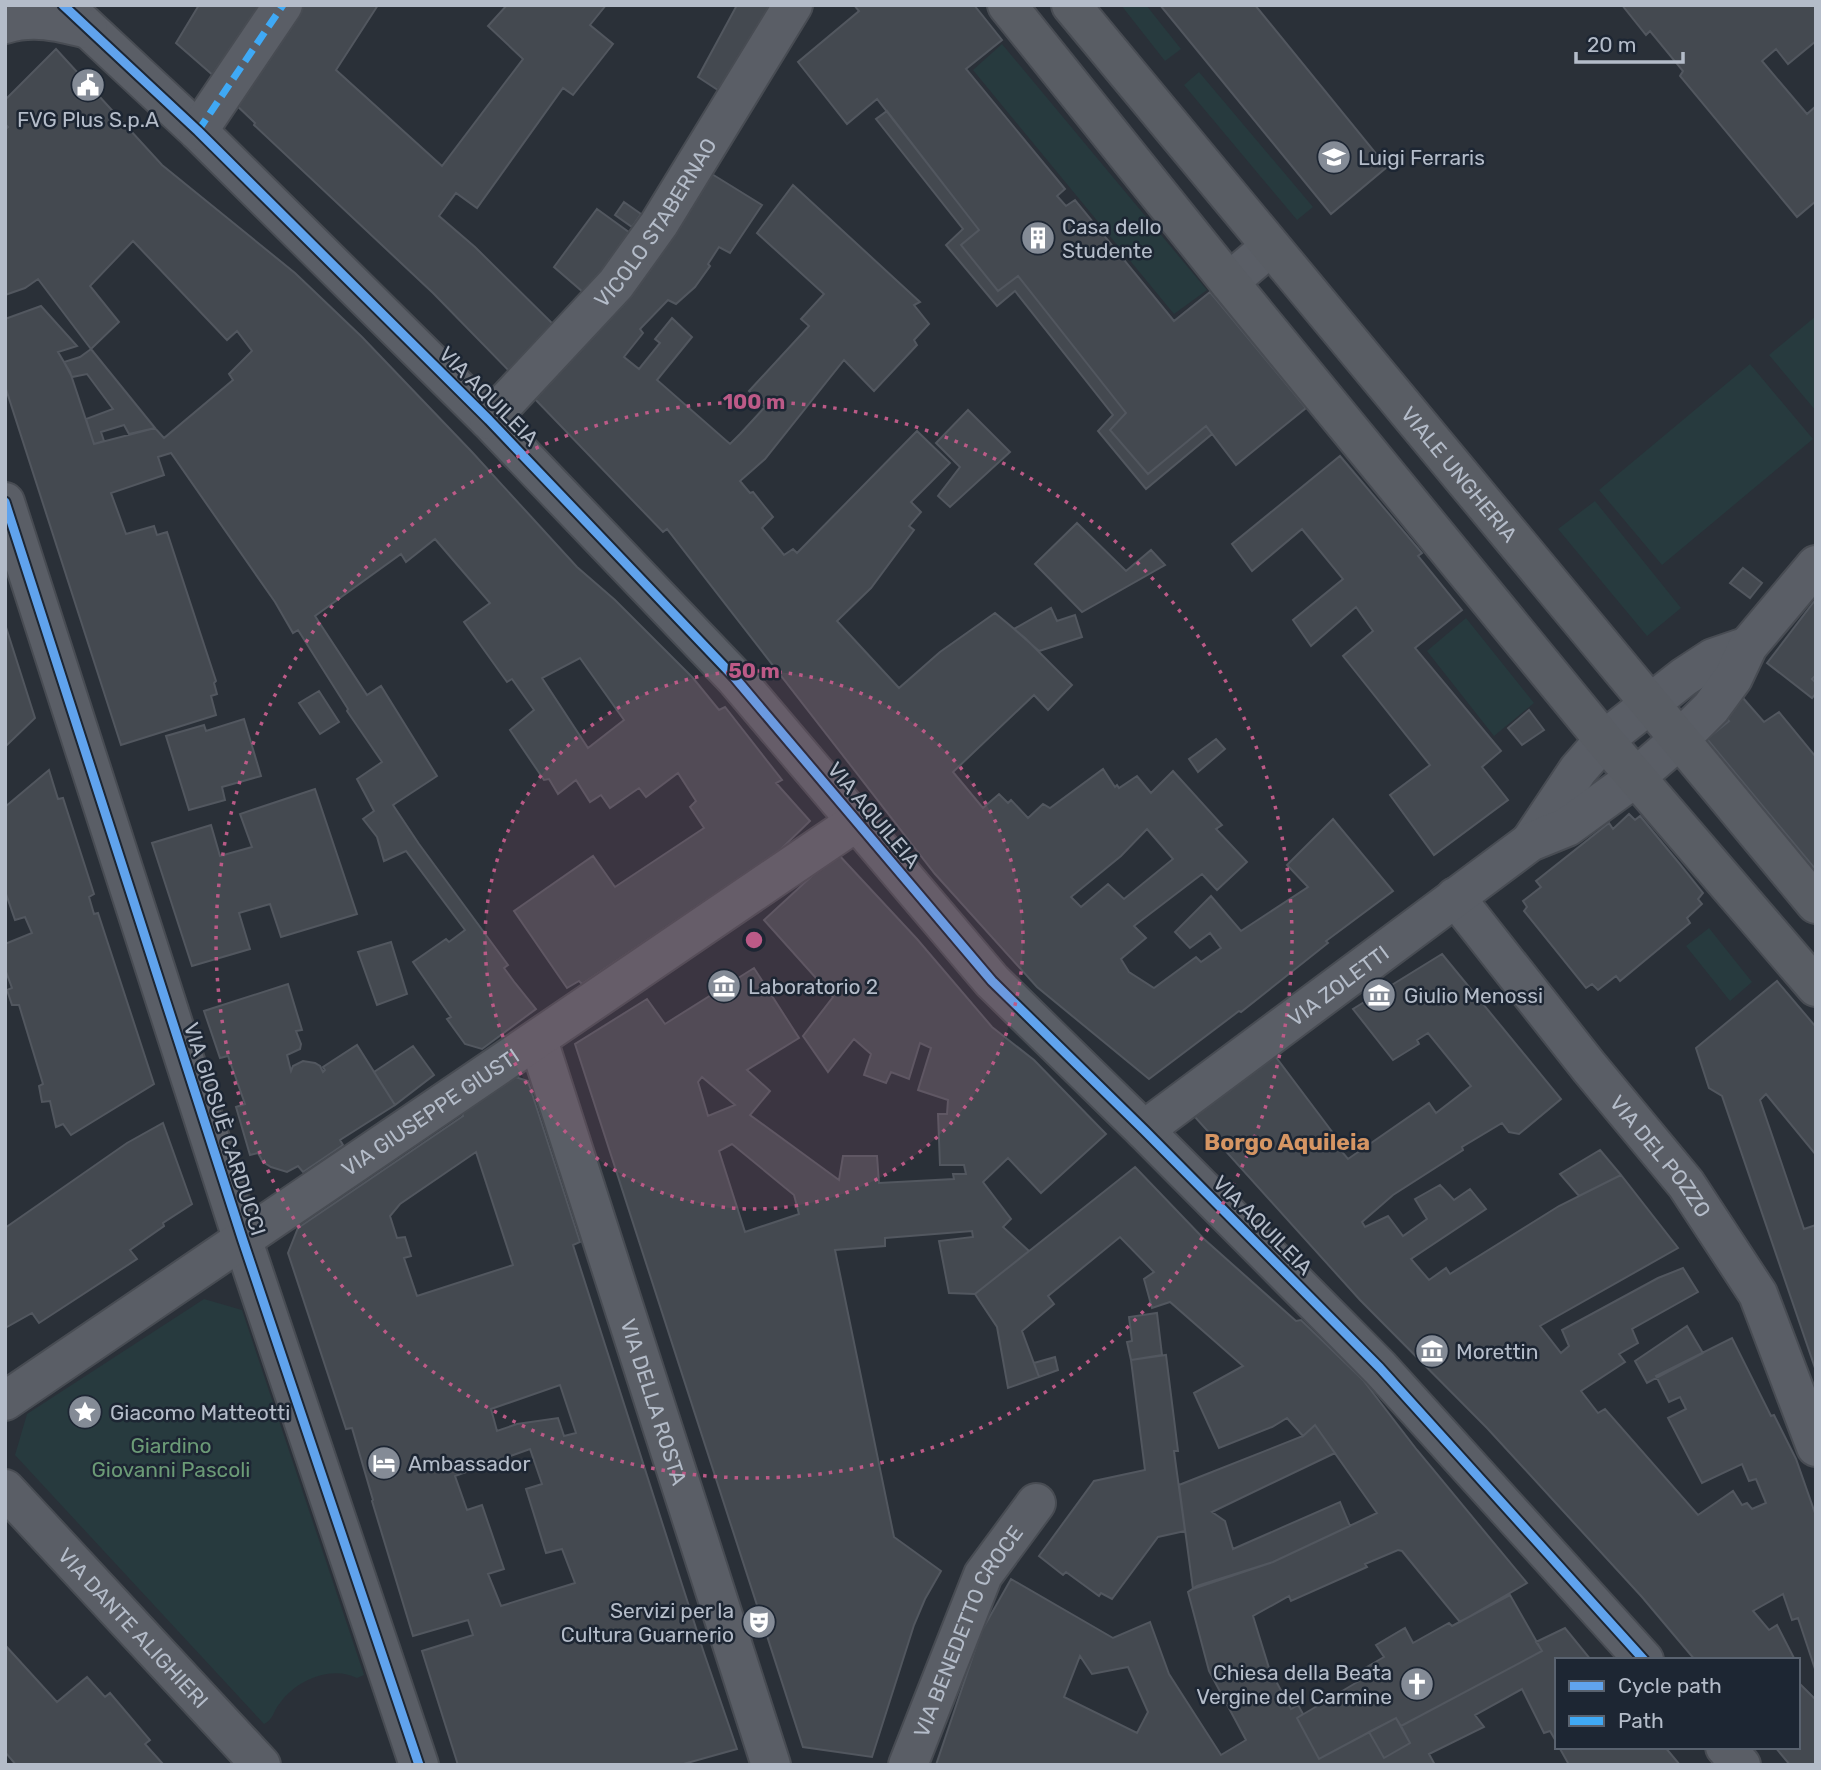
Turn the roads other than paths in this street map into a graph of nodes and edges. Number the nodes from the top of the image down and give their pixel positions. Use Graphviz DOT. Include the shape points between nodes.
graph roads {
  1 [pos="283,5"];
  2 [pos="793,5"];
  3 [pos="1007,5"];
  4 [pos="1071,5"];
  5 [pos="76,17"];
  6 [pos="5,24"];
  7 [pos="198,131"];
  8 [pos="1270,247"];
  9 [pos="1229,282"];
  10 [pos="489,420"];
  11 [pos="5,502"];
  12 [pos="1816,565"];
  13 [pos="1748,646"];
  14 [pos="1649,702"];
  15 [pos="1680,739"];
  16 [pos="1604,740"];
  17 [pos="1636,777"];
  18 [pos="856,822"];
  19 [pos="1530,842"];
  20 [pos="1455,897"];
  21 [pos="1816,905"];
  22 [pos="1816,987"];
  23 [pos="538,1040"];
  24 [pos="1144,1129"];
  25 [pos="243,1241"];
  26 [pos="5,1401"];
  27 [pos="1816,1447"];
  28 [pos="5,1489"];
  29 [pos="1036,1503"];
  30 [pos="1642,1658"];
  31 [pos="1727,1749"];
  32 [pos="261,1765"];
  33 [pos="419,1765"];
  34 [pos="771,1765"];
  35 [pos="908,1765"];
  36 [pos="1741,1765"];
  1 -- 7 [label="street"];
  2 -- 10 [label="street, VICOLO STABERNAO" via="666,214 615,284"];
  3 -- 9 [label="street"];
  4 -- 8 [label="street, VIALE UNGHERIA"];
  5 -- 6 [label="street" via="20,19"];
  5 -- 7 [label="street, VIA AQUILEIA"];
  7 -- 10 [label="street, VIA AQUILEIA"];
  8 -- 9 [label="street"];
  8 -- 14 [label="street, VIALE UNGHERIA"];
  9 -- 16 [label="street"];
  10 -- 18 [label="street, VIA AQUILEIA" via="735,678"];
  11 -- 25 [label="street, VIA GIOSUÈ CARDUCCI"];
  12 -- 13 [label="street"];
  13 -- 14 [label="street" via="1713,659"];
  13 -- 15 [label="street" via="1733,678"];
  14 -- 15 [label="street, VIALE UNGHERIA"];
  14 -- 16 [label="street"];
  15 -- 17 [label="street"];
  15 -- 21 [label="street, VIALE UNGHERIA"];
  16 -- 17 [label="street"];
  16 -- 19 [label="street, VIA ZOLETTI"];
  17 -- 19 [label="street, VIA ZOLETTI" via="1567,827"];
  17 -- 22 [label="street"];
  18 -- 23 [label="street, VIA GIUSEPPE GIUSTI"];
  18 -- 24 [label="street, VIA AQUILEIA" via="992,981"];
  19 -- 20 [label="street, VIA ZOLETTI"];
  20 -- 24 [label="street, VIA ZOLETTI"];
  20 -- 27 [label="street, VIA DEL POZZO" via="1686,1184 1758,1294"];
  23 -- 25 [label="street, VIA GIUSEPPE GIUSTI"];
  23 -- 34 [label="street, VIA DELLA ROSTA"];
  24 -- 30 [label="street, VIA AQUILEIA" via="1380,1368"];
  25 -- 26 [label="street, VIA GIUSEPPE GIUSTI"];
  25 -- 33 [label="street, VIA GIOSUÈ CARDUCCI"];
  28 -- 32 [label="street, VIA DANTE ALIGHIERI"];
  29 -- 35 [label="street, VIA BENEDETTO CROCE" via="983,1575"];
  31 -- 36 [label="street"];
}
